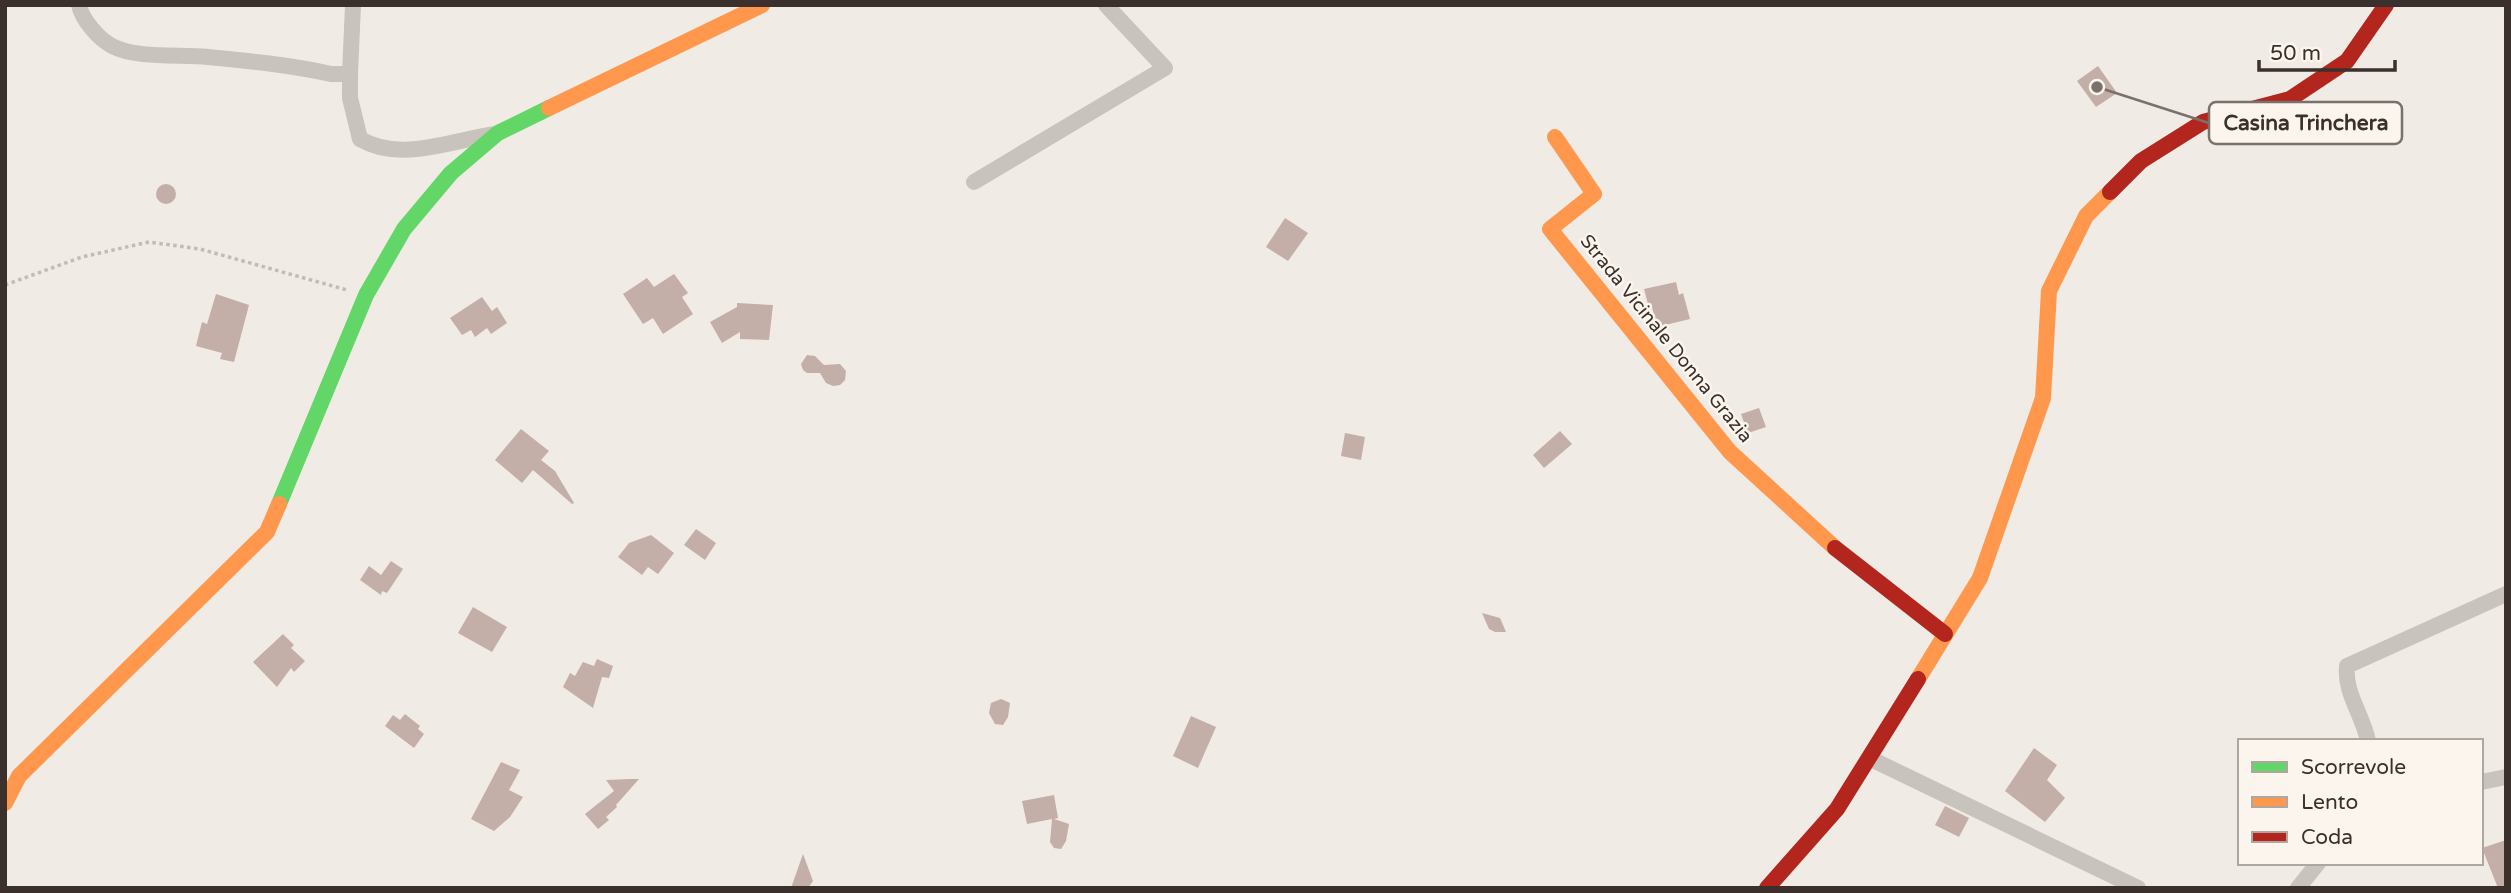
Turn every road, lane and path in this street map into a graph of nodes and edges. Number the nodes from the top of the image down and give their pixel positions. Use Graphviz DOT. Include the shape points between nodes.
graph roads {
  1 [pos="79,5"];
  2 [pos="353,5"];
  3 [pos="762,5"];
  4 [pos="1107,5"];
  5 [pos="2386,5"];
  6 [pos="350,74"];
  7 [pos="498,133"];
  8 [pos="1555,137"];
  9 [pos="974,183"];
  10 [pos="5,285"];
  11 [pos="366,295"];
  12 [pos="2506,594"];
  13 [pos="1945,634"];
  14 [pos="2368,739"];
  15 [pos="1869,758"];
  16 [pos="2506,777"];
  17 [pos="2483,782"];
  18 [pos="5,803"];
  19 [pos="2316,865"];
  20 [pos="1767,888"];
  21 [pos="2138,888"];
  22 [pos="2298,888"];
  1 -- 6 [label="street" via="97,34 128,52"];
  2 -- 6 [label="street"];
  3 -- 7 [label="street"];
  4 -- 9 [label="street" via="1165,68"];
  5 -- 13 [label="street" via="2347,61 2290,99 2203,122 2141,161 2086,216 2049,291 2043,398 1980,578"];
  6 -- 7 [label="street" via="350,98 360,139 369,144 389,150 431,147"];
  7 -- 11 [label="street" via="451,173 404,229"];
  8 -- 13 [label="street, Strada Vicinale Donna Grazia" via="1594,194 1550,229 1565,249 1730,452 1874,581"];
  10 -- 11 [label="path" via="82,257 149,242 200,249"];
  11 -- 18 [label="street" via="267,531 19,776"];
  12 -- 14 [label="street" via="2347,666 2346,680"];
  13 -- 15 [label="street"];
  15 -- 20 [label="street" via="1837,809"];
  15 -- 21 [label="street"];
  16 -- 17 [label="street"];
  19 -- 22 [label="street"];
}
